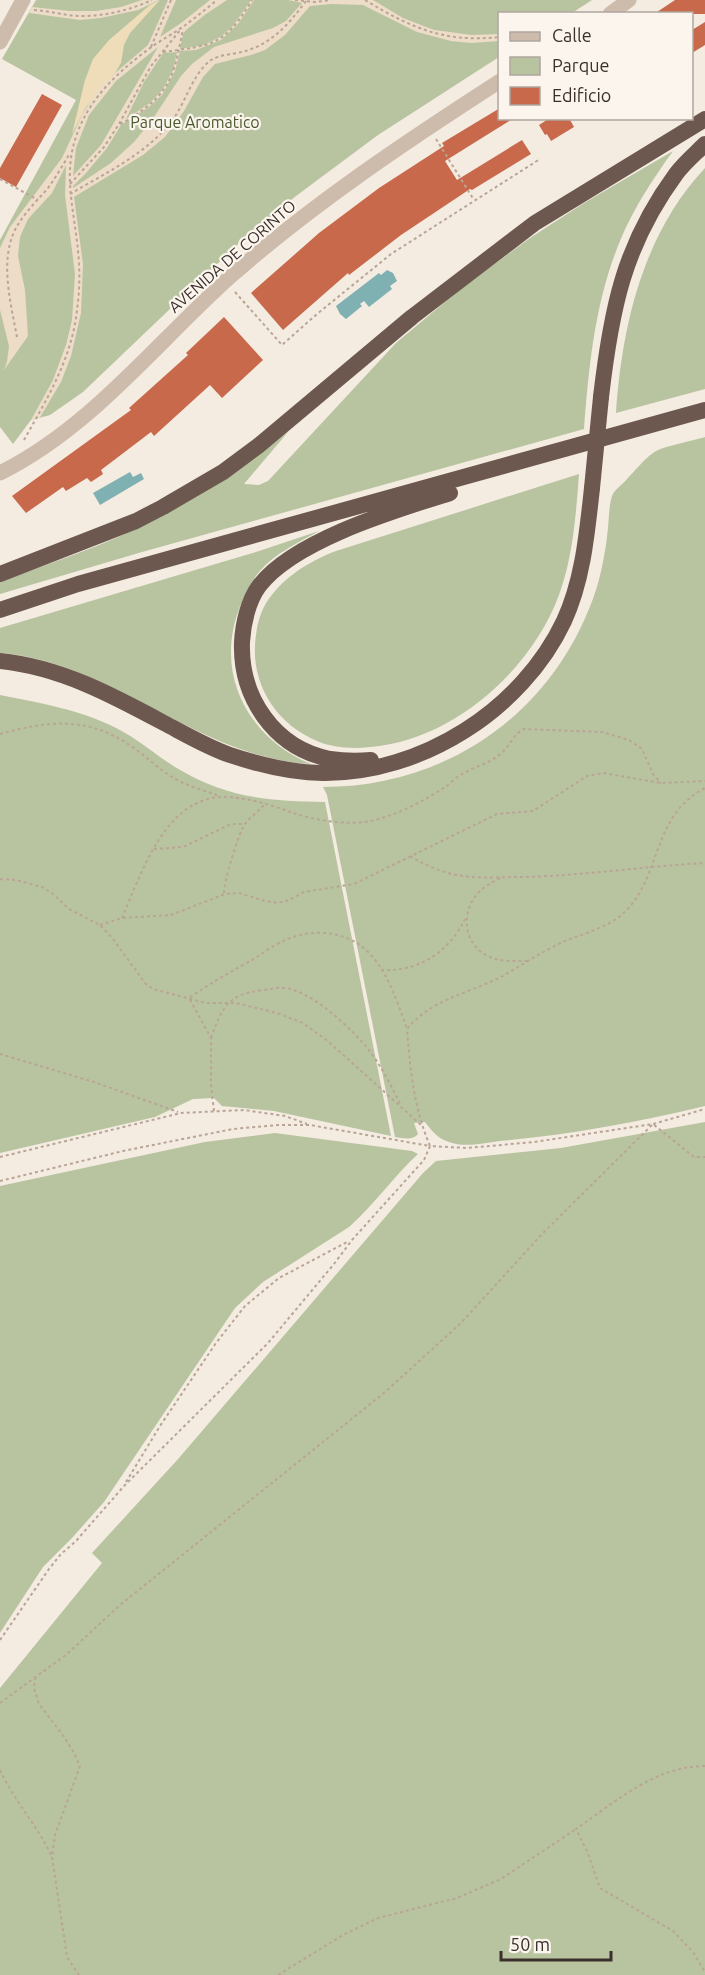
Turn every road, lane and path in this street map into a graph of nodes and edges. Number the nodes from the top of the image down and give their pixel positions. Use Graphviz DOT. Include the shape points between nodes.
graph roads {
  1 [pos="23,0"];
  2 [pos="152,0"];
  3 [pos="171,0"];
  4 [pos="216,0"];
  5 [pos="252,0"];
  6 [pos="295,0"];
  7 [pos="331,0"];
  8 [pos="365,0"];
  9 [pos="629,0"];
  10 [pos="306,1"];
  11 [pos="40,11"];
  12 [pos="613,12"];
  13 [pos="183,27"];
  14 [pos="498,37"];
  15 [pos="1,41"];
  16 [pos="151,47"];
  17 [pos="179,50"];
  18 [pos="160,52"];
  19 [pos="498,82"];
  20 [pos="705,119"];
  21 [pos="119,124"];
  22 [pos="435,138"];
  23 [pos="705,144"];
  24 [pos="72,150"];
  25 [pos="540,159"];
  26 [pos="0,179"];
  27 [pos="69,185"];
  28 [pos="70,194"];
  29 [pos="38,200"];
  30 [pos="474,200"];
  31 [pos="235,292"];
  32 [pos="17,338"];
  33 [pos="705,410"];
  34 [pos="24,440"];
  35 [pos="560,452"];
  36 [pos="0,473"];
  37 [pos="0,574"];
  38 [pos="0,610"];
  39 [pos="0,661"];
  40 [pos="0,734"];
  41 [pos="411,758"];
  42 [pos="705,781"];
  43 [pos="661,783"];
  44 [pos="705,788"];
  45 [pos="222,797"];
  46 [pos="265,804"];
  47 [pos="245,824"];
  48 [pos="154,849"];
  49 [pos="410,856"];
  50 [pos="705,863"];
  51 [pos="651,866"];
  52 [pos="501,877"];
  53 [pos="0,879"];
  54 [pos="225,894"];
  55 [pos="466,916"];
  56 [pos="122,918"];
  57 [pos="100,925"];
  58 [pos="530,961"];
  59 [pos="381,970"];
  60 [pos="189,998"];
  61 [pos="227,1003"];
  62 [pos="407,1029"];
  63 [pos="211,1038"];
  64 [pos="0,1054"];
  65 [pos="402,1107"];
  66 [pos="705,1109"];
  67 [pos="214,1111"];
  68 [pos="181,1113"];
  69 [pos="652,1124"];
  70 [pos="310,1125"];
  71 [pos="422,1125"];
  72 [pos="430,1146"];
  73 [pos="0,1157"];
  74 [pos="705,1157"];
  75 [pos="0,1181"];
  76 [pos="352,1240"];
  77 [pos="124,1486"];
  78 [pos="0,1640"];
  79 [pos="35,1676"];
  80 [pos="0,1703"];
  81 [pos="705,1766"];
  82 [pos="0,1770"];
  83 [pos="576,1829"];
  84 [pos="52,1857"];
  85 [pos="705,1972"];
  86 [pos="79,1975"];
  87 [pos="278,1975"];
  1 -- 15 [label="street"];
  2 -- 11 [label="path" via="106,14 82,16"];
  3 -- 16 [label="path"];
  4 -- 13 [label="path"];
  5 -- 17 [label="path" via="223,38"];
  6 -- 10 [label="path"];
  7 -- 10 [label="path"];
  8 -- 14 [label="path" via="433,33 471,39"];
  9 -- 12 [label="street"];
  10 -- 28 [label="path" via="281,32 265,44 212,60 161,133 131,157"];
  13 -- 16 [label="path"];
  13 -- 17 [label="path"];
  13 -- 18 [label="path"];
  16 -- 24 [label="path" via="96,100 82,122"];
  17 -- 18 [label="path"];
  17 -- 21 [label="path" via="163,92"];
  18 -- 21 [label="path"];
  19 -- 36 [label="street, AVENIDA DE CORINTO" via="300,218 231,277 91,410 19,464"];
  20 -- 37 [label="highway" via="534,223 223,472 136,521"];
  21 -- 27 [label="path" via="94,160"];
  22 -- 30 [label="path"];
  23 -- 41 [label="highway, bridge" via="678,172 648,217 617,294 608,336 584,548 564,620 549,647 517,688 449,740"];
  24 -- 27 [label="path"];
  24 -- 29 [label="path"];
  25 -- 30 [label="path"];
  26 -- 29 [label="path"];
  27 -- 28 [label="path"];
  28 -- 34 [label="path" via="79,265 77,312 57,380"];
  29 -- 32 [label="path" via="14,230 6,262"];
  30 -- 31 [label="path" via="391,254 282,345"];
  33 -- 35 [label="highway"];
  35 -- 38 [label="highway" via="78,584"];
  35 -- 41 [label="highway" via="534,466 414,504 319,542 258,587 242,631 243,671 266,720 291,742 330,759"];
  39 -- 41 [label="highway" via="84,682 196,740 259,764 299,772 351,772"];
  40 -- 45 [label="path" via="60,723 95,727 127,743 174,778"];
  42 -- 43 [label="path"];
  43 -- 46 [label="path" via="652,774 642,749 629,740 602,732 524,729 489,763 379,819 313,819"];
  43 -- 49 [label="path" via="603,773 587,776 533,811 497,814"];
  44 -- 51 [label="path" via="687,800 668,823"];
  45 -- 46 [label="path"];
  45 -- 48 [label="path" via="186,809"];
  46 -- 47 [label="path"];
  47 -- 48 [label="path" via="224,826 183,847"];
  47 -- 54 [label="path" via="226,878"];
  48 -- 56 [label="path"];
  49 -- 52 [label="path" via="442,872"];
  49 -- 54 [label="path" via="354,884 304,892 278,903 239,893"];
  50 -- 51 [label="path"];
  51 -- 52 [label="path" via="571,875"];
  51 -- 58 [label="path" via="640,894 616,919"];
  52 -- 55 [label="path" via="476,895"];
  53 -- 57 [label="path" via="42,887 69,909"];
  54 -- 56 [label="path" via="171,915"];
  55 -- 58 [label="path" via="466,928 478,950 506,961"];
  55 -- 59 [label="path" via="457,934 427,960 399,971"];
  56 -- 57 [label="path"];
  57 -- 60 [label="path" via="145,983 160,992"];
  58 -- 62 [label="path" via="425,1010"];
  59 -- 60 [label="path" via="367,951 349,938 309,933 279,943"];
  59 -- 62 [label="path"];
  60 -- 61 [label="path"];
  60 -- 63 [label="path"];
  61 -- 63 [label="path"];
  61 -- 65 [label="path" via="278,1013 303,1023"];
  61 -- 65 [label="path" via="253,991 283,988 305,996 330,1012 364,1044"];
  62 -- 71 [label="path" via="414,1095"];
  63 -- 67 [label="path"];
  64 -- 68 [label="path"];
  65 -- 71 [label="path"];
  66 -- 69 [label="path"];
  67 -- 68 [label="path"];
  67 -- 70 [label="path" via="262,1112"];
  68 -- 73 [label="path"];
  69 -- 72 [label="path" via="495,1147"];
  69 -- 74 [label="path" via="694,1158"];
  69 -- 79 [label="path" via="417,1364 120,1605 67,1654"];
  70 -- 72 [label="path"];
  70 -- 75 [label="path" via="233,1129"];
  71 -- 72 [label="path"];
  72 -- 76 [label="path" via="424,1160"];
  76 -- 77 [label="path" via="268,1343"];
  76 -- 77 [label="path" via="279,1278 245,1306 160,1426"];
  77 -- 78 [label="path" via="49,1569"];
  79 -- 80 [label="path"];
  79 -- 84 [label="path" via="39,1704 80,1766 58,1827"];
  81 -- 83 [label="path" via="691,1766 643,1782"];
  82 -- 84 [label="path"];
  83 -- 85 [label="path" via="600,1888 672,1931 693,1952"];
  83 -- 87 [label="path" via="501,1879 457,1898 378,1918"];
  84 -- 86 [label="path" via="67,1957"];
}
